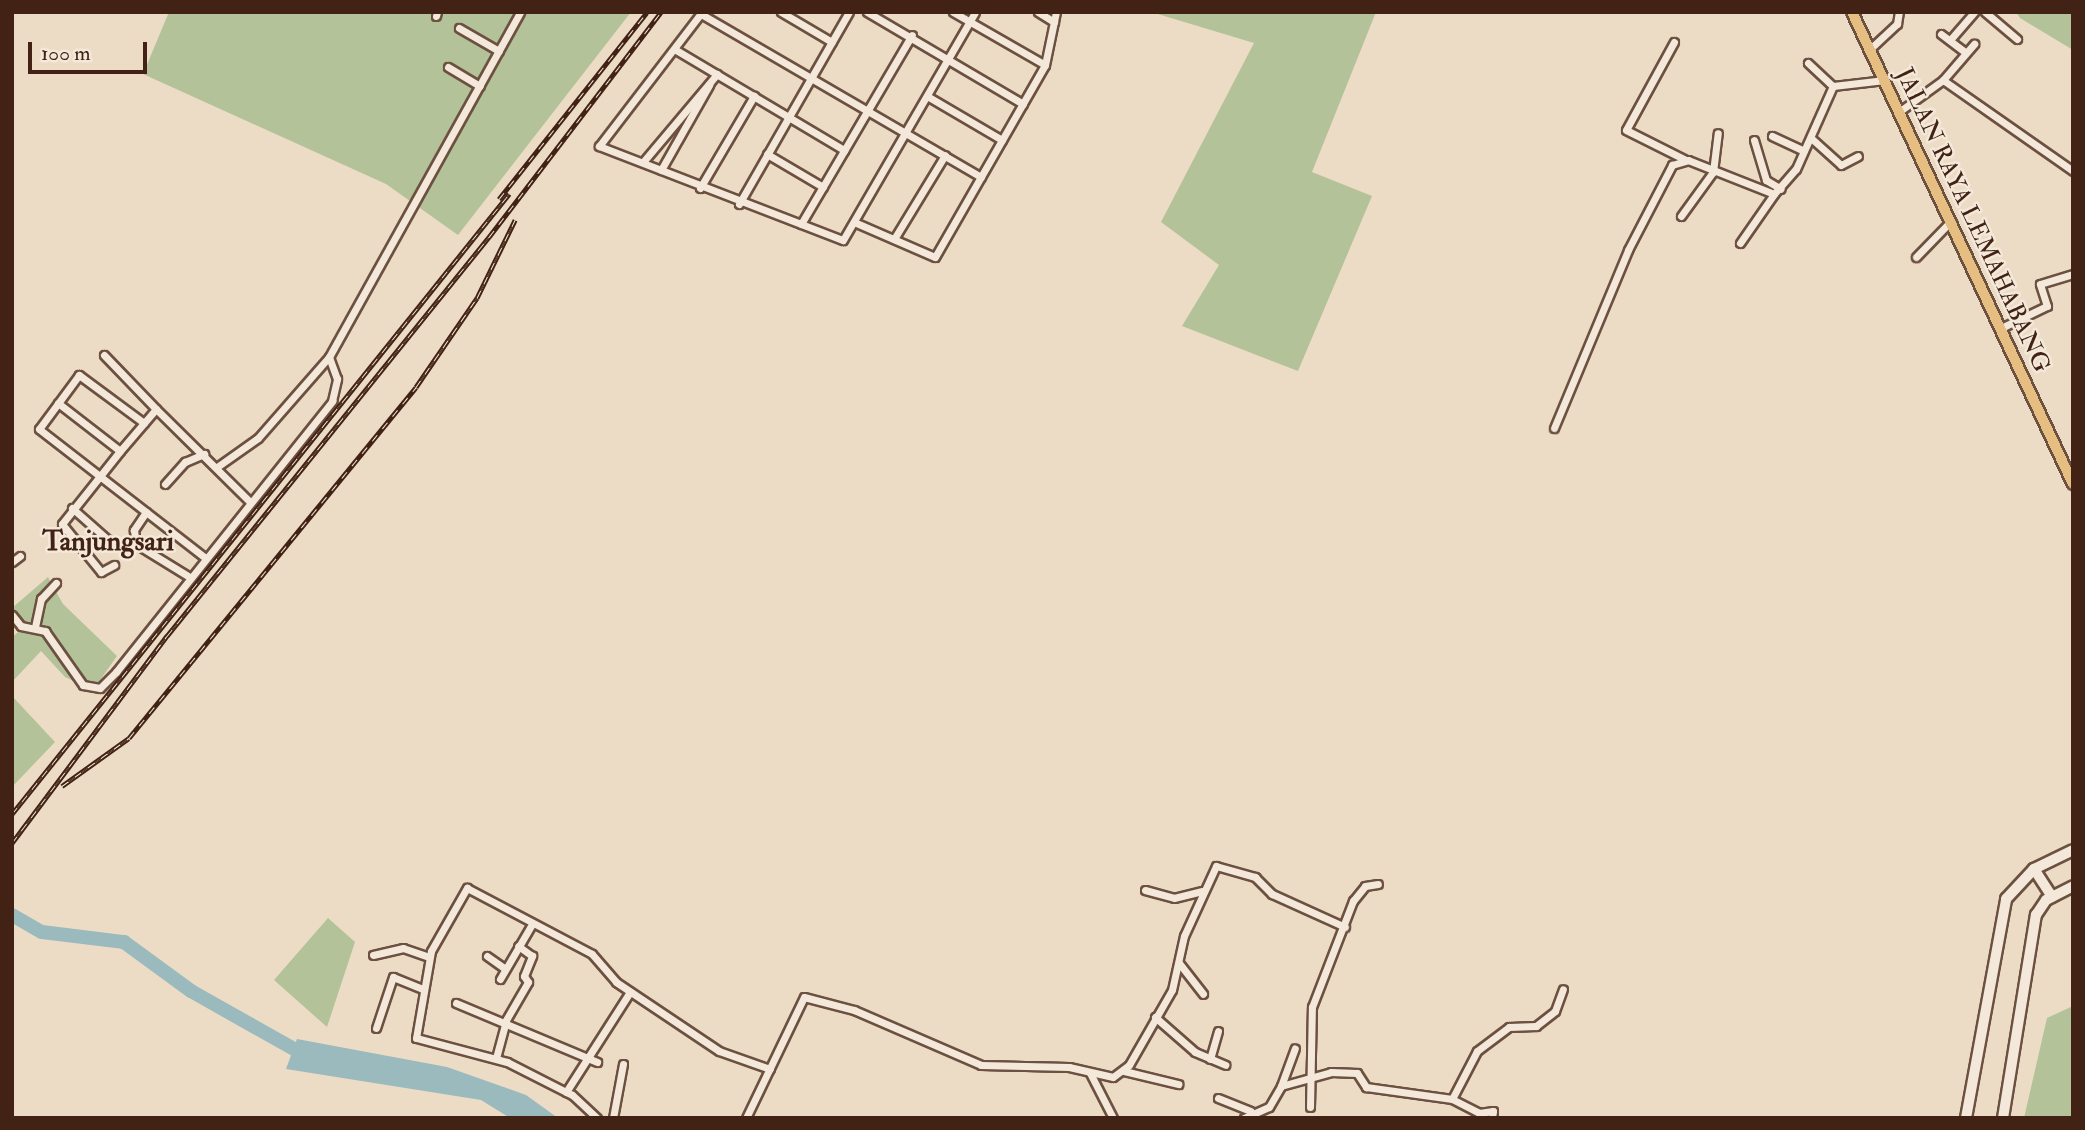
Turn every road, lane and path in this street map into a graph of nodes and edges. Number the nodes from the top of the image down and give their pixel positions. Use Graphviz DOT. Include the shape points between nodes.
graph roads {
  1 [pos="520,12"];
  2 [pos="781,12"];
  3 [pos="849,12"];
  4 [pos="867,12"];
  5 [pos="953,12"];
  6 [pos="975,12"];
  7 [pos="1038,12"];
  8 [pos="1056,12"];
  9 [pos="1852,12"];
  10 [pos="1899,12"];
  11 [pos="1974,12"];
  12 [pos="1985,12"];
  13 [pos="701,13"];
  14 [pos="970,22"];
  15 [pos="1055,22"];
  16 [pos="458,28"];
  17 [pos="1941,34"];
  18 [pos="912,36"];
  19 [pos="2017,39"];
  20 [pos="1950,40"];
  21 [pos="832,42"];
  22 [pos="1674,42"];
  23 [pos="1974,44"];
  24 [pos="1870,49"];
  25 [pos="676,50"];
  26 [pos="499,51"];
  27 [pos="1966,53"];
  28 [pos="949,58"];
  29 [pos="1808,63"];
  30 [pos="1045,65"];
  31 [pos="448,67"];
  32 [pos="717,74"];
  33 [pos="810,79"];
  34 [pos="1885,80"];
  35 [pos="1943,80"];
  36 [pos="709,85"];
  37 [pos="480,86"];
  38 [pos="1833,86"];
  39 [pos="754,96"];
  40 [pos="927,96"];
  41 [pos="1023,104"];
  42 [pos="867,111"];
  43 [pos="1900,111"];
  44 [pos="788,117"];
  45 [pos="1718,133"];
  46 [pos="905,134"];
  47 [pos="1772,136"];
  48 [pos="1811,138"];
  49 [pos="1002,140"];
  50 [pos="1754,140"];
  51 [pos="844,150"];
  52 [pos="1804,151"];
  53 [pos="767,154"];
  54 [pos="945,155"];
  55 [pos="1858,156"];
  56 [pos="1688,160"];
  57 [pos="643,162"];
  58 [pos="661,170"];
  59 [pos="2073,171"];
  60 [pos="1713,172"];
  61 [pos="981,177"];
  62 [pos="823,187"];
  63 [pos="700,188"];
  64 [pos="1781,189"];
  65 [pos="1774,194"];
  66 [pos="739,204"];
  67 [pos="1681,216"];
  68 [pos="1952,220"];
  69 [pos="854,222"];
  70 [pos="801,224"];
  71 [pos="894,239"];
  72 [pos="1740,243"];
  73 [pos="1916,257"];
  74 [pos="2073,274"];
  75 [pos="2001,328"];
  76 [pos="104,355"];
  77 [pos="330,357"];
  78 [pos="58,403"];
  79 [pos="156,409"];
  80 [pos="144,423"];
  81 [pos="1554,428"];
  82 [pos="120,451"];
  83 [pos="204,454"];
  84 [pos="217,467"];
  85 [pos="100,478"];
  86 [pos="165,484"];
  87 [pos="2073,484"];
  88 [pos="250,502"];
  89 [pos="72,508"];
  90 [pos="146,512"];
  91 [pos="115,546"];
  92 [pos="19,556"];
  93 [pos="204,558"];
  94 [pos="12,562"];
  95 [pos="114,565"];
  96 [pos="188,576"];
  97 [pos="56,583"];
  98 [pos="12,615"];
  99 [pos="35,627"];
  100 [pos="2073,850"];
  101 [pos="2034,869"];
  102 [pos="1378,884"];
  103 [pos="2073,886"];
  104 [pos="1145,890"];
  105 [pos="1202,891"];
  106 [pos="2052,897"];
  107 [pos="532,924"];
  108 [pos="1345,927"];
  109 [pos="517,946"];
  110 [pos="373,955"];
  111 [pos="487,956"];
  112 [pos="429,957"];
  113 [pos="1179,963"];
  114 [pos="504,968"];
  115 [pos="500,979"];
  116 [pos="423,989"];
  117 [pos="1563,989"];
  118 [pos="630,992"];
  119 [pos="1203,994"];
  120 [pos="456,1003"];
  121 [pos="1155,1017"];
  122 [pos="506,1020"];
  123 [pos="376,1028"];
  124 [pos="1218,1031"];
  125 [pos="1295,1048"];
  126 [pos="586,1056"];
  127 [pos="496,1058"];
  128 [pos="1210,1059"];
  129 [pos="597,1062"];
  130 [pos="622,1064"];
  131 [pos="1225,1065"];
  132 [pos="770,1069"];
  133 [pos="1124,1071"];
  134 [pos="1283,1072"];
  135 [pos="1090,1073"];
  136 [pos="1312,1077"];
  137 [pos="1290,1082"];
  138 [pos="1178,1084"];
  139 [pos="1281,1086"];
  140 [pos="566,1092"];
  141 [pos="1218,1098"];
  142 [pos="1452,1099"];
  143 [pos="1310,1107"];
  144 [pos="1250,1111"];
  145 [pos="597,1118"];
  146 [pos="612,1118"];
  147 [pos="746,1118"];
  148 [pos="1113,1118"];
  149 [pos="1244,1118"];
  150 [pos="1492,1118"];
  151 [pos="1966,1118"];
  152 [pos="2003,1118"];
  1 -- 26 [label="street"];
  2 -- 21 [label="street"];
  3 -- 21 [label="street"];
  4 -- 18 [label="street"];
  5 -- 14 [label="street"];
  6 -- 14 [label="street"];
  7 -- 15 [label="street"];
  8 -- 15 [label="street"];
  9 -- 24 [label="main road, JALAN RAYA LEMAHABANG"];
  10 -- 24 [label="street" via="1897,24"];
  11 -- 20 [label="street"];
  12 -- 19 [label="street"];
  13 -- 25 [label="street"];
  13 -- 33 [label="street"];
  14 -- 28 [label="street"];
  14 -- 30 [label="street"];
  15 -- 30 [label="street"];
  16 -- 26 [label="street"];
  17 -- 20 [label="street"];
  18 -- 28 [label="street"];
  18 -- 42 [label="street"];
  20 -- 27 [label="street"];
  21 -- 33 [label="street"];
  22 -- 56 [label="street" via="1626,130"];
  23 -- 27 [label="street"];
  24 -- 34 [label="main road, JALAN RAYA LEMAHABANG"];
  25 -- 32 [label="street"];
  25 -- 57 [label="street" via="600,140 601,147"];
  26 -- 37 [label="street"];
  27 -- 35 [label="street"];
  28 -- 40 [label="street"];
  28 -- 41 [label="street"];
  29 -- 38 [label="street"];
  30 -- 41 [label="street"];
  31 -- 37 [label="street"];
  32 -- 36 [label="street"];
  32 -- 39 [label="street"];
  33 -- 42 [label="street"];
  33 -- 44 [label="street"];
  34 -- 38 [label="street"];
  34 -- 43 [label="main road, JALAN RAYA LEMAHABANG"];
  35 -- 43 [label="street"];
  35 -- 59 [label="street"];
  36 -- 57 [label="street"];
  36 -- 58 [label="street"];
  37 -- 77 [label="street"];
  38 -- 48 [label="street"];
  39 -- 44 [label="street"];
  39 -- 63 [label="street"];
  40 -- 46 [label="street"];
  40 -- 49 [label="street"];
  41 -- 49 [label="street"];
  42 -- 46 [label="street"];
  42 -- 51 [label="street"];
  43 -- 68 [label="main road, JALAN RAYA LEMAHABANG"];
  44 -- 51 [label="street"];
  44 -- 53 [label="street"];
  45 -- 60 [label="street"];
  46 -- 54 [label="street"];
  46 -- 69 [label="street"];
  47 -- 52 [label="street"];
  48 -- 52 [label="street"];
  48 -- 55 [label="street" via="1841,165"];
  49 -- 61 [label="street"];
  50 -- 64 [label="street" via="1766,180"];
  51 -- 62 [label="street"];
  52 -- 64 [label="street"];
  53 -- 62 [label="street"];
  53 -- 66 [label="street"];
  54 -- 61 [label="street"];
  54 -- 71 [label="street"];
  56 -- 60 [label="street"];
  56 -- 81 [label="street" via="1672,165 1628,250"];
  57 -- 58 [label="street"];
  58 -- 63 [label="street"];
  60 -- 65 [label="street"];
  60 -- 67 [label="street"];
  61 -- 71 [label="street" via="935,257"];
  62 -- 70 [label="street"];
  63 -- 66 [label="street"];
  64 -- 65 [label="street"];
  65 -- 72 [label="street"];
  66 -- 70 [label="street"];
  68 -- 73 [label="street"];
  68 -- 75 [label="main road, JALAN RAYA LEMAHABANG"];
  69 -- 70 [label="street" via="843,240"];
  69 -- 71 [label="street"];
  74 -- 75 [label="street" via="2040,284 2048,306"];
  75 -- 87 [label="main road, JALAN RAYA LEMAHABANG"];
  76 -- 79 [label="street"];
  77 -- 84 [label="street" via="258,438"];
  77 -- 88 [label="street" via="336,395"];
  78 -- 80 [label="street" via="79,375"];
  78 -- 82 [label="street"];
  78 -- 85 [label="street" via="39,429"];
  79 -- 80 [label="street"];
  79 -- 83 [label="street"];
  80 -- 82 [label="street"];
  82 -- 85 [label="street"];
  83 -- 84 [label="street"];
  83 -- 86 [label="street" via="185,462"];
  84 -- 88 [label="street"];
  85 -- 89 [label="street"];
  85 -- 90 [label="street"];
  88 -- 93 [label="street"];
  89 -- 91 [label="street"];
  89 -- 95 [label="street" via="64,533 101,572"];
  90 -- 93 [label="street"];
  90 -- 96 [label="street" via="132,534 136,544"];
  92 -- 94 [label="street"];
  93 -- 96 [label="street"];
  96 -- 99 [label="street" via="100,688 76,680 53,639"];
  97 -- 99 [label="street" via="41,598"];
  98 -- 99 [label="street" via="21,626"];
  100 -- 101 [label="main road"];
  101 -- 106 [label="main road"];
  101 -- 151 [label="main road" via="2006,899"];
  102 -- 108 [label="street" via="1364,886"];
  103 -- 106 [label="main road"];
  104 -- 105 [label="street" via="1174,898"];
  105 -- 108 [label="street" via="1209,872 1229,867"];
  105 -- 113 [label="street"];
  106 -- 152 [label="main road" via="2036,915"];
  107 -- 109 [label="street"];
  107 -- 112 [label="street" via="469,887"];
  107 -- 118 [label="street" via="592,954"];
  108 -- 136 [label="street" via="1311,1012"];
  109 -- 114 [label="street"];
  109 -- 122 [label="street" via="532,958 524,976 528,982"];
  110 -- 112 [label="street" via="403,948"];
  111 -- 114 [label="street"];
  112 -- 116 [label="street"];
  113 -- 119 [label="street"];
  113 -- 121 [label="street"];
  114 -- 115 [label="street"];
  116 -- 123 [label="street" via="393,977"];
  116 -- 127 [label="street" via="426,1007 416,1038"];
  117 -- 142 [label="street" via="1555,1012 1536,1026 1509,1027 1477,1051"];
  118 -- 126 [label="street"];
  118 -- 132 [label="street" via="727,1056"];
  120 -- 122 [label="street"];
  121 -- 128 [label="street"];
  121 -- 133 [label="street"];
  122 -- 126 [label="street"];
  122 -- 127 [label="street"];
  124 -- 128 [label="street"];
  125 -- 134 [label="street"];
  126 -- 129 [label="street"];
  126 -- 140 [label="street"];
  127 -- 140 [label="street"];
  128 -- 131 [label="street"];
  130 -- 146 [label="street"];
  132 -- 135 [label="street" via="798,1002 807,996 972,1062"];
  132 -- 147 [label="street"];
  133 -- 135 [label="street" via="1113,1077"];
  133 -- 138 [label="street"];
  134 -- 137 [label="street"];
  134 -- 139 [label="street"];
  135 -- 148 [label="street"];
  136 -- 137 [label="street"];
  136 -- 142 [label="street" via="1352,1072 1366,1087"];
  136 -- 143 [label="street"];
  137 -- 139 [label="street"];
  139 -- 144 [label="street" via="1269,1107"];
  140 -- 145 [label="street"];
  141 -- 144 [label="street"];
  142 -- 150 [label="street" via="1473,1111 1493,1111"];
  144 -- 149 [label="street"];
}
